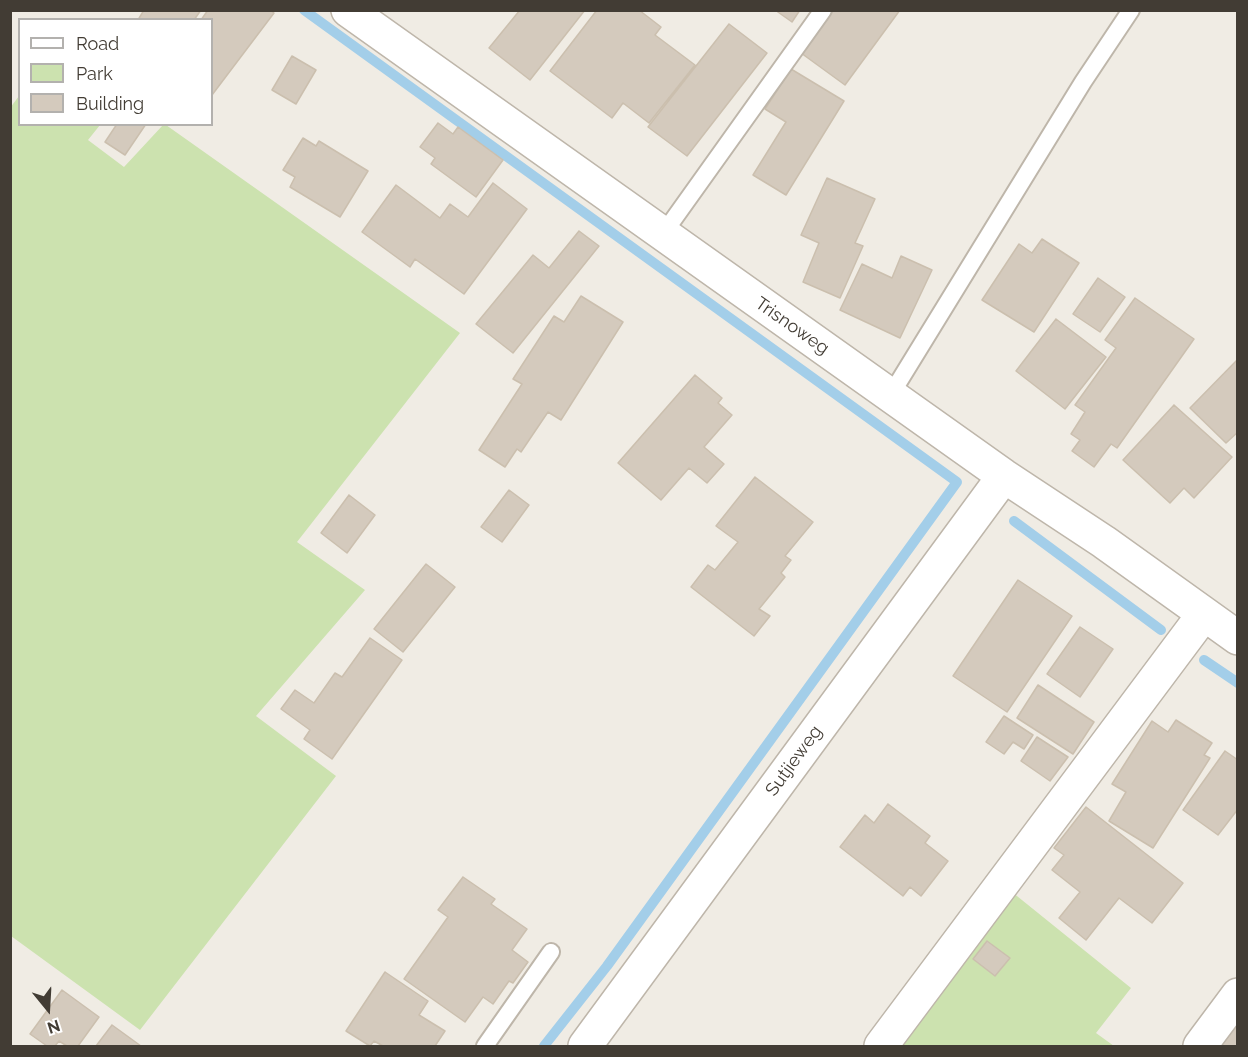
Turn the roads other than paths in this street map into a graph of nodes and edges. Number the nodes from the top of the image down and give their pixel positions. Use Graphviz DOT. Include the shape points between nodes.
graph roads {
  1 [pos="348,10"];
  2 [pos="823,10"];
  3 [pos="1131,10"];
  4 [pos="663,234"];
  5 [pos="891,396"];
  6 [pos="1004,476"];
  7 [pos="1204,614"];
  8 [pos="1238,638"];
  9 [pos="551,952"];
  10 [pos="1238,995"];
  11 [pos="485,1047"];
  12 [pos="585,1047"];
  13 [pos="881,1047"];
  14 [pos="1200,1047"];
  1 -- 4 [label="street, Trisnoweg"];
  2 -- 4 [label="lane"];
  3 -- 5 [label="lane"];
  4 -- 5 [label="street, Trisnoweg"];
  5 -- 6 [label="street, Trisnoweg"];
  6 -- 7 [label="street, Trisnoweg"];
  6 -- 12 [label="street, Sutjieweg"];
  7 -- 8 [label="street, Trisnoweg"];
  7 -- 13 [label="street"];
  9 -- 11 [label="lane"];
  10 -- 14 [label="street"];
}
